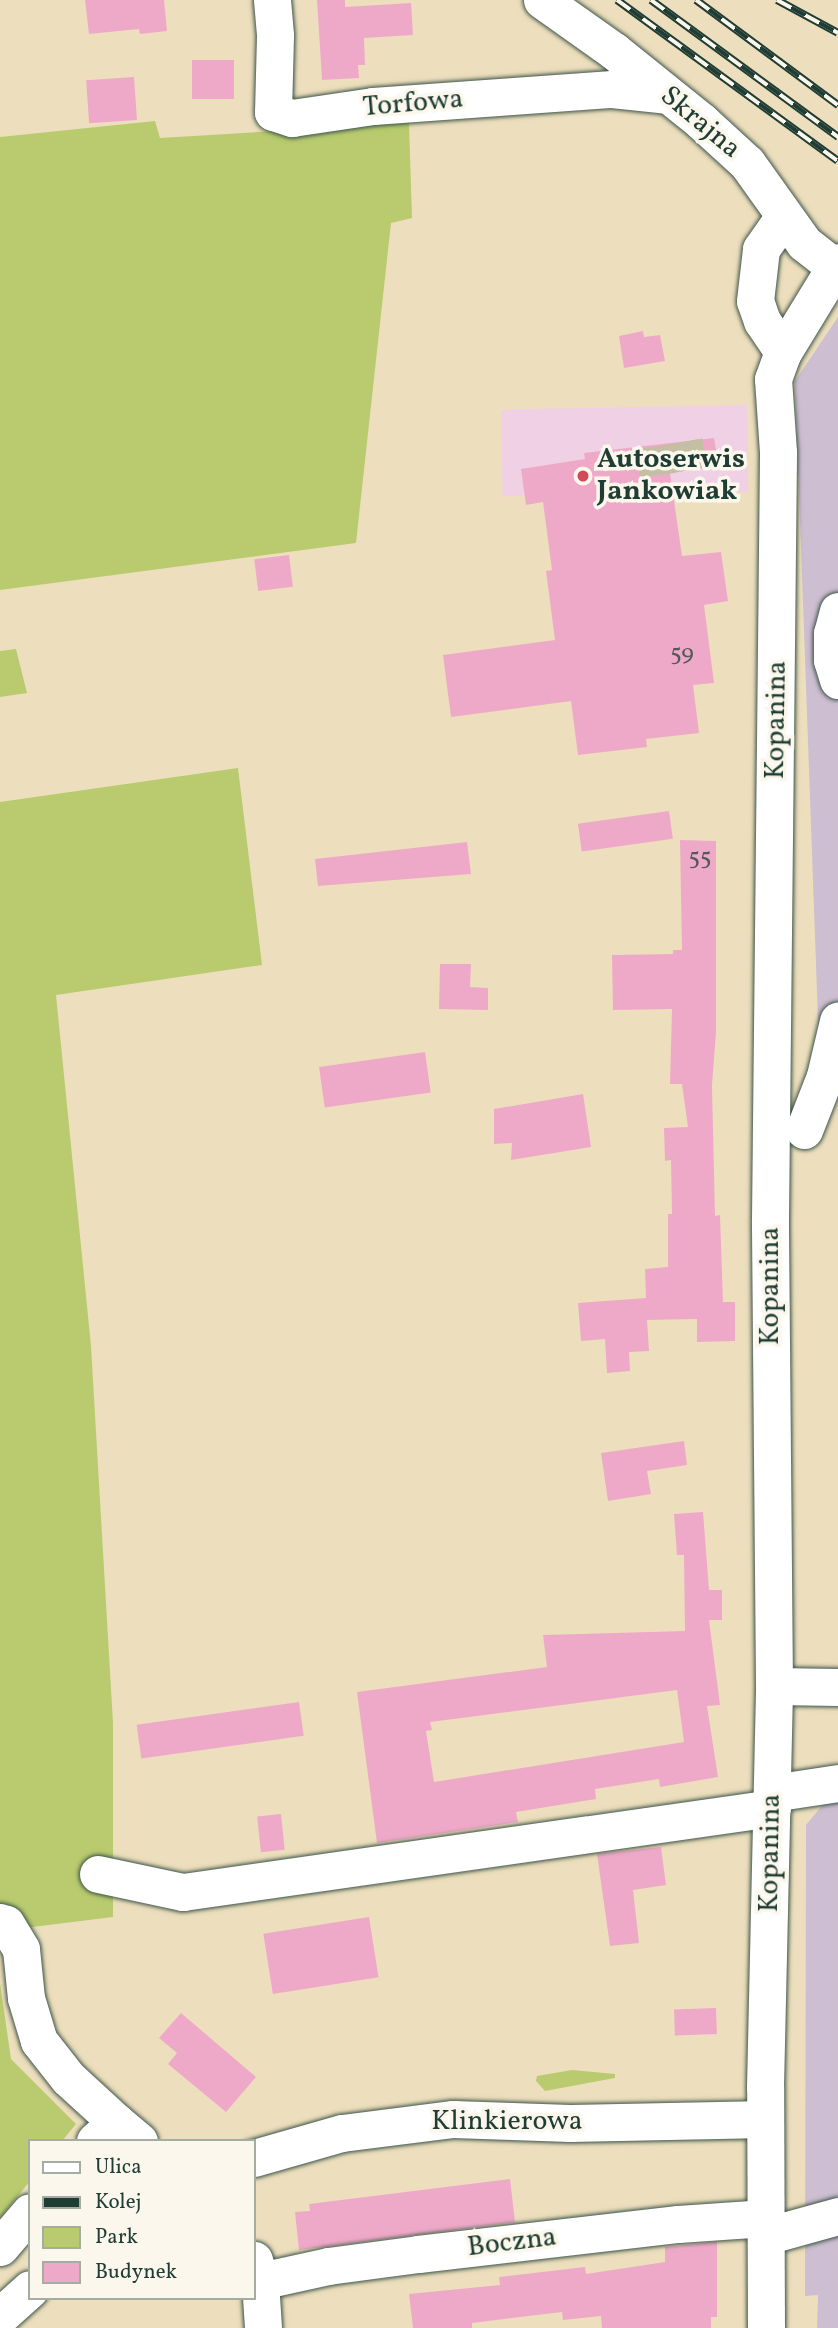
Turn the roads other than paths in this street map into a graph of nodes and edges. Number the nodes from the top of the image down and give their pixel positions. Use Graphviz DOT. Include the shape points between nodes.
graph roads {
  1 [pos="272,0"];
  2 [pos="542,0"];
  3 [pos="667,95"];
  4 [pos="783,217"];
  5 [pos="836,265"];
  6 [pos="783,352"];
  7 [pos="838,611"];
  8 [pos="838,680"];
  9 [pos="838,1021"];
  10 [pos="805,1129"];
  11 [pos="774,1686"];
  12 [pos="838,1687"];
  13 [pos="838,1783"];
  14 [pos="772,1800"];
  15 [pos="98,1874"];
  16 [pos="0,1922"];
  17 [pos="765,2119"];
  18 [pos="116,2134"];
  19 [pos="256,2157"];
  20 [pos="28,2214"];
  21 [pos="838,2216"];
  22 [pos="766,2227"];
  23 [pos="0,2247"];
  24 [pos="257,2270"];
  25 [pos="28,2291"];
  26 [pos="0,2316"];
  27 [pos="263,2328"];
  28 [pos="766,2328"];
  1 -- 3 [label="street, Torfowa" via="273,112 292,118 373,106 612,89"];
  2 -- 3 [label="street, Skrajna"];
  3 -- 4 [label="street, Skrajna" via="747,163"];
  4 -- 5 [label="street, Skrajna" via="804,243"];
  4 -- 6 [label="street" via="761,249 755,301"];
  5 -- 6 [label="street, Kopanina"];
  6 -- 10 [label="street, Kopanina" via="773,379 778,452 778,626"];
  7 -- 8 [label="street" via="832,660"];
  9 -- 10 [label="street" via="825,1076"];
  10 -- 11 [label="street, Kopanina" via="770,1219"];
  11 -- 12 [label="street"];
  11 -- 14 [label="street, Kopanina"];
  13 -- 14 [label="street"];
  14 -- 15 [label="street" via="183,1892"];
  14 -- 17 [label="street, Kopanina"];
  16 -- 18 [label="street" via="21,1949 26,1998 39,2041"];
  17 -- 19 [label="street, Klinkierowa" via="570,2123 453,2119 342,2133"];
  17 -- 22 [label="street, Kopanina"];
  20 -- 23 [label="street"];
  21 -- 22 [label="street, Boczna"];
  22 -- 24 [label="street, Boczna" via="678,2224 328,2266"];
  22 -- 28 [label="street, Kopanina"];
  24 -- 27 [label="street"];
  25 -- 26 [label="street"];
}
